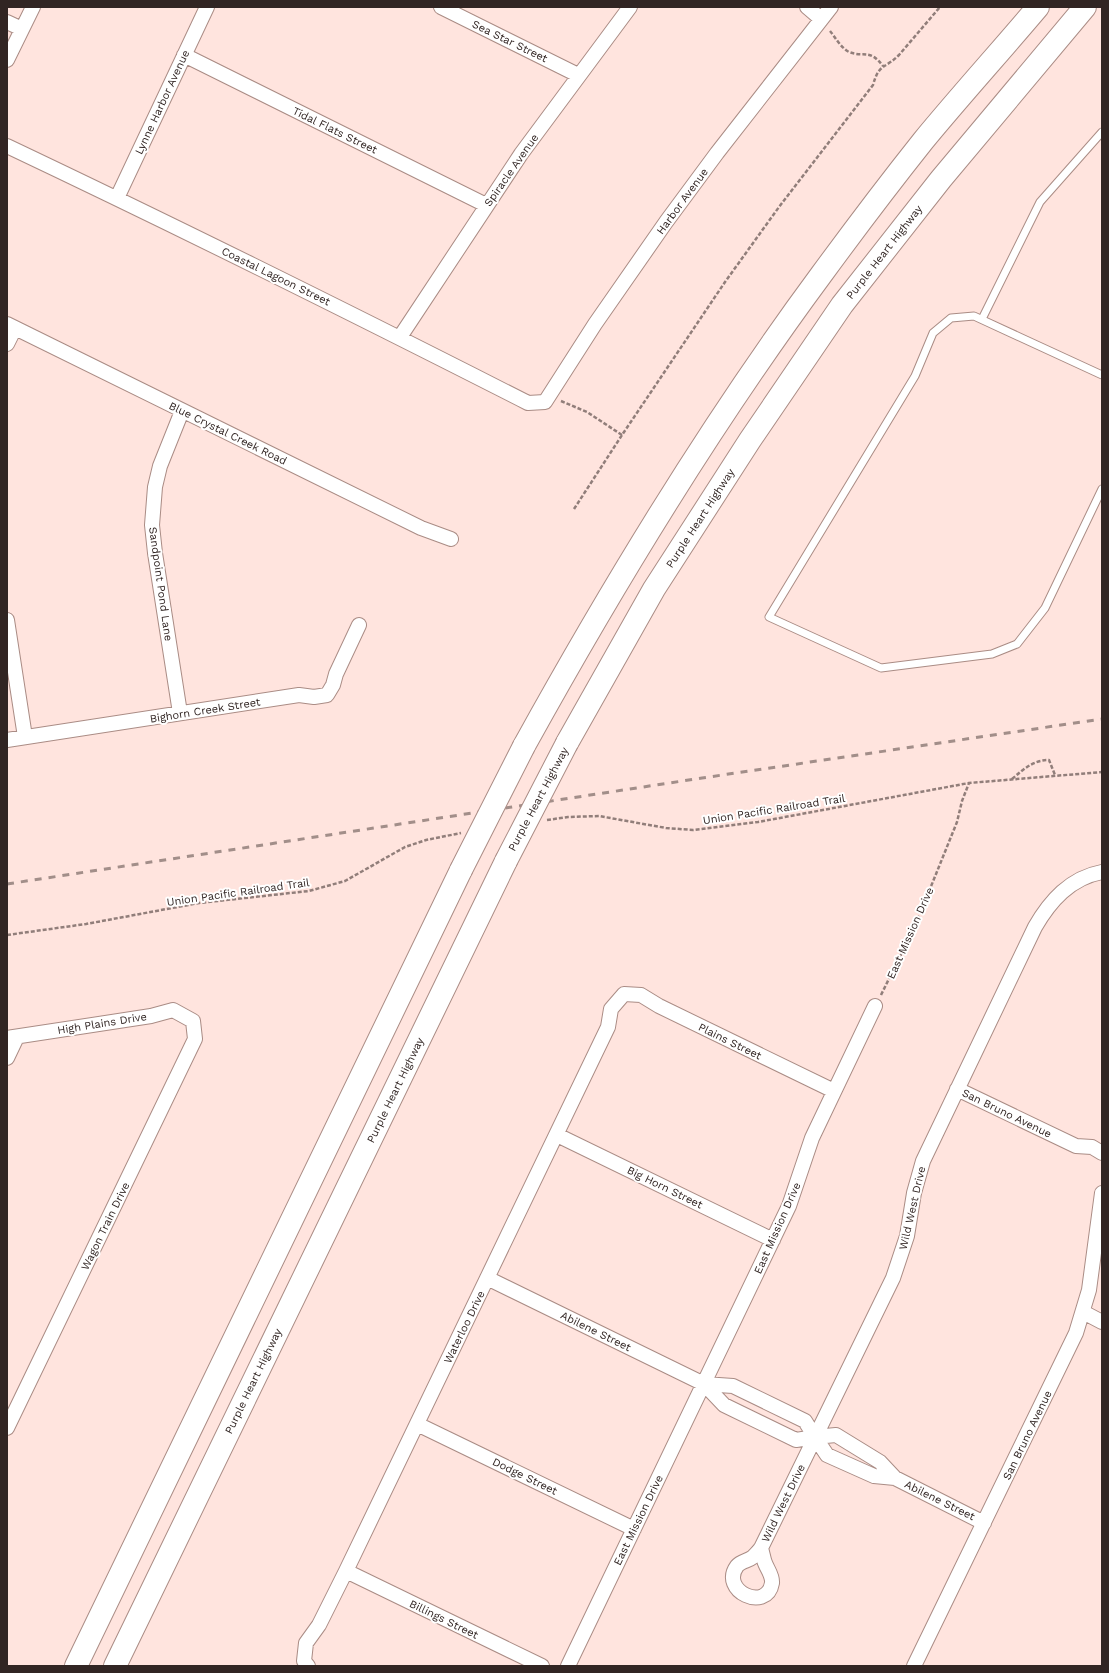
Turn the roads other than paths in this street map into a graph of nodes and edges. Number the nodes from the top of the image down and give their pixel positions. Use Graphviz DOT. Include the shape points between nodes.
graph roads {
  1 [pos="208,7"];
  2 [pos="441,7"];
  3 [pos="630,7"];
  4 [pos="807,7"];
  5 [pos="831,7"];
  6 [pos="1038,7"];
  7 [pos="1085,7"];
  8 [pos="31,8"];
  9 [pos="821,19"];
  10 [pos="7,22"];
  11 [pos="22,29"];
  12 [pos="184,55"];
  13 [pos="7,60"];
  14 [pos="578,75"];
  15 [pos="1102,132"];
  16 [pos="7,146"];
  17 [pos="117,198"];
  18 [pos="486,205"];
  19 [pos="982,319"];
  20 [pos="11,326"];
  21 [pos="400,337"];
  22 [pos="7,344"];
  23 [pos="1102,375"];
  24 [pos="545,402"];
  25 [pos="182,411"];
  26 [pos="1102,490"];
  27 [pos="450,539"];
  28 [pos="7,620"];
  29 [pos="360,625"];
  30 [pos="180,713"];
  31 [pos="25,737"];
  32 [pos="7,740"];
  33 [pos="1102,872"];
  34 [pos="624,994"];
  35 [pos="875,1006"];
  36 [pos="193,1021"];
  37 [pos="12,1038"];
  38 [pos="7,1058"];
  39 [pos="957,1088"];
  40 [pos="834,1091"];
  41 [pos="557,1135"];
  42 [pos="1102,1153"];
  43 [pos="1102,1192"];
  44 [pos="773,1240"];
  45 [pos="487,1278"];
  46 [pos="1083,1312"];
  47 [pos="1102,1322"];
  48 [pos="704,1384"];
  49 [pos="417,1424"];
  50 [pos="7,1428"];
  51 [pos="816,1438"];
  52 [pos="895,1478"];
  53 [pos="984,1522"];
  54 [pos="634,1529"];
  55 [pos="761,1548"];
  56 [pos="346,1571"];
  57 [pos="306,1664"];
  58 [pos="76,1666"];
  59 [pos="115,1666"];
  60 [pos="542,1666"];
  61 [pos="568,1666"];
  62 [pos="914,1666"];
  1 -- 12 [label="street, Lynne Harbor Avenue"];
  2 -- 14 [label="street, Sea Star Street"];
  3 -- 14 [label="street, Spiracle Avenue"];
  4 -- 9 [label="street"];
  5 -- 9 [label="street, Harbor Avenue"];
  6 -- 58 [label="highway, bridge" via="924,141 822,273 694,458 579,647 524,746 461,870"];
  7 -- 59 [label="highway, Purple Heart Highway, bridge" via="941,179 842,305 750,440 654,589 567,743 506,861"];
  8 -- 11 [label="street"];
  9 -- 24 [label="street, Harbor Avenue" via="666,222 595,324"];
  10 -- 11 [label="street"];
  11 -- 13 [label="street"];
  12 -- 17 [label="street, Lynne Harbor Avenue"];
  12 -- 18 [label="street, Tidal Flats Street"];
  14 -- 18 [label="street, Spiracle Avenue"];
  15 -- 19 [label="lane" via="1040,202"];
  16 -- 17 [label="street, Coastal Lagoon Street"];
  17 -- 21 [label="street, Coastal Lagoon Street"];
  18 -- 21 [label="street, Spiracle Avenue"];
  19 -- 23 [label="lane"];
  19 -- 26 [label="lane" via="974,316 951,318 932,332 915,376 769,616 881,668 992,654 1017,644 1045,608"];
  20 -- 22 [label="street"];
  20 -- 25 [label="street, Blue Crystal Creek Road"];
  21 -- 24 [label="street, Coastal Lagoon Street" via="528,402"];
  25 -- 27 [label="street, Blue Crystal Creek Road" via="421,528"];
  25 -- 30 [label="street, Sandpoint Pond Lane" via="160,466 155,487 152,525"];
  28 -- 31 [label="street"];
  29 -- 30 [label="street, Bighorn Creek Street" via="327,695 299,695"];
  30 -- 31 [label="street, Bighorn Creek Street"];
  31 -- 32 [label="street, Bighorn Creek Street"];
  33 -- 39 [label="street, Wild West Drive" via="1075,882 1062,891 1045,909"];
  34 -- 40 [label="street, Plains Street" via="641,995"];
  34 -- 41 [label="street, Waterloo Drive" via="612,1009 608,1027"];
  35 -- 40 [label="street, East Mission Drive"];
  36 -- 37 [label="street, High Plains Drive" via="173,1010 151,1016"];
  36 -- 50 [label="street, Wagon Train Drive" via="195,1039"];
  37 -- 38 [label="street"];
  39 -- 42 [label="street, San Bruno Avenue" via="1076,1146 1092,1147"];
  39 -- 51 [label="street, Wild West Drive" via="923,1161 914,1193 908,1236 893,1278"];
  40 -- 44 [label="street, East Mission Drive" via="812,1138 789,1206"];
  41 -- 44 [label="street, Big Horn Street"];
  41 -- 45 [label="street, Waterloo Drive"];
  43 -- 46 [label="street, San Bruno Avenue" via="1093,1268"];
  44 -- 48 [label="street, East Mission Drive"];
  45 -- 48 [label="street, Abilene Street"];
  45 -- 49 [label="street, Waterloo Drive"];
  46 -- 47 [label="street"];
  46 -- 53 [label="street, San Bruno Avenue" via="1068,1352"];
  48 -- 51 [label="street, Abilene Street" via="724,1405 796,1440"];
  48 -- 51 [label="street, Abilene Street" via="733,1386 805,1421"];
  48 -- 54 [label="street, East Mission Drive"];
  49 -- 54 [label="street, Dodge Street"];
  49 -- 56 [label="street, Waterloo Drive"];
  51 -- 52 [label="street, Abilene Street" via="827,1455 874,1476"];
  51 -- 52 [label="street, Abilene Street" via="836,1435 880,1462"];
  51 -- 55 [label="street, Wild West Drive"];
  52 -- 53 [label="street, Abilene Street"];
  53 -- 62 [label="street, San Bruno Avenue"];
  54 -- 61 [label="street, East Mission Drive"];
  56 -- 57 [label="street, Waterloo Drive" via="319,1625 306,1643"];
  56 -- 60 [label="street, Billings Street"];
}
